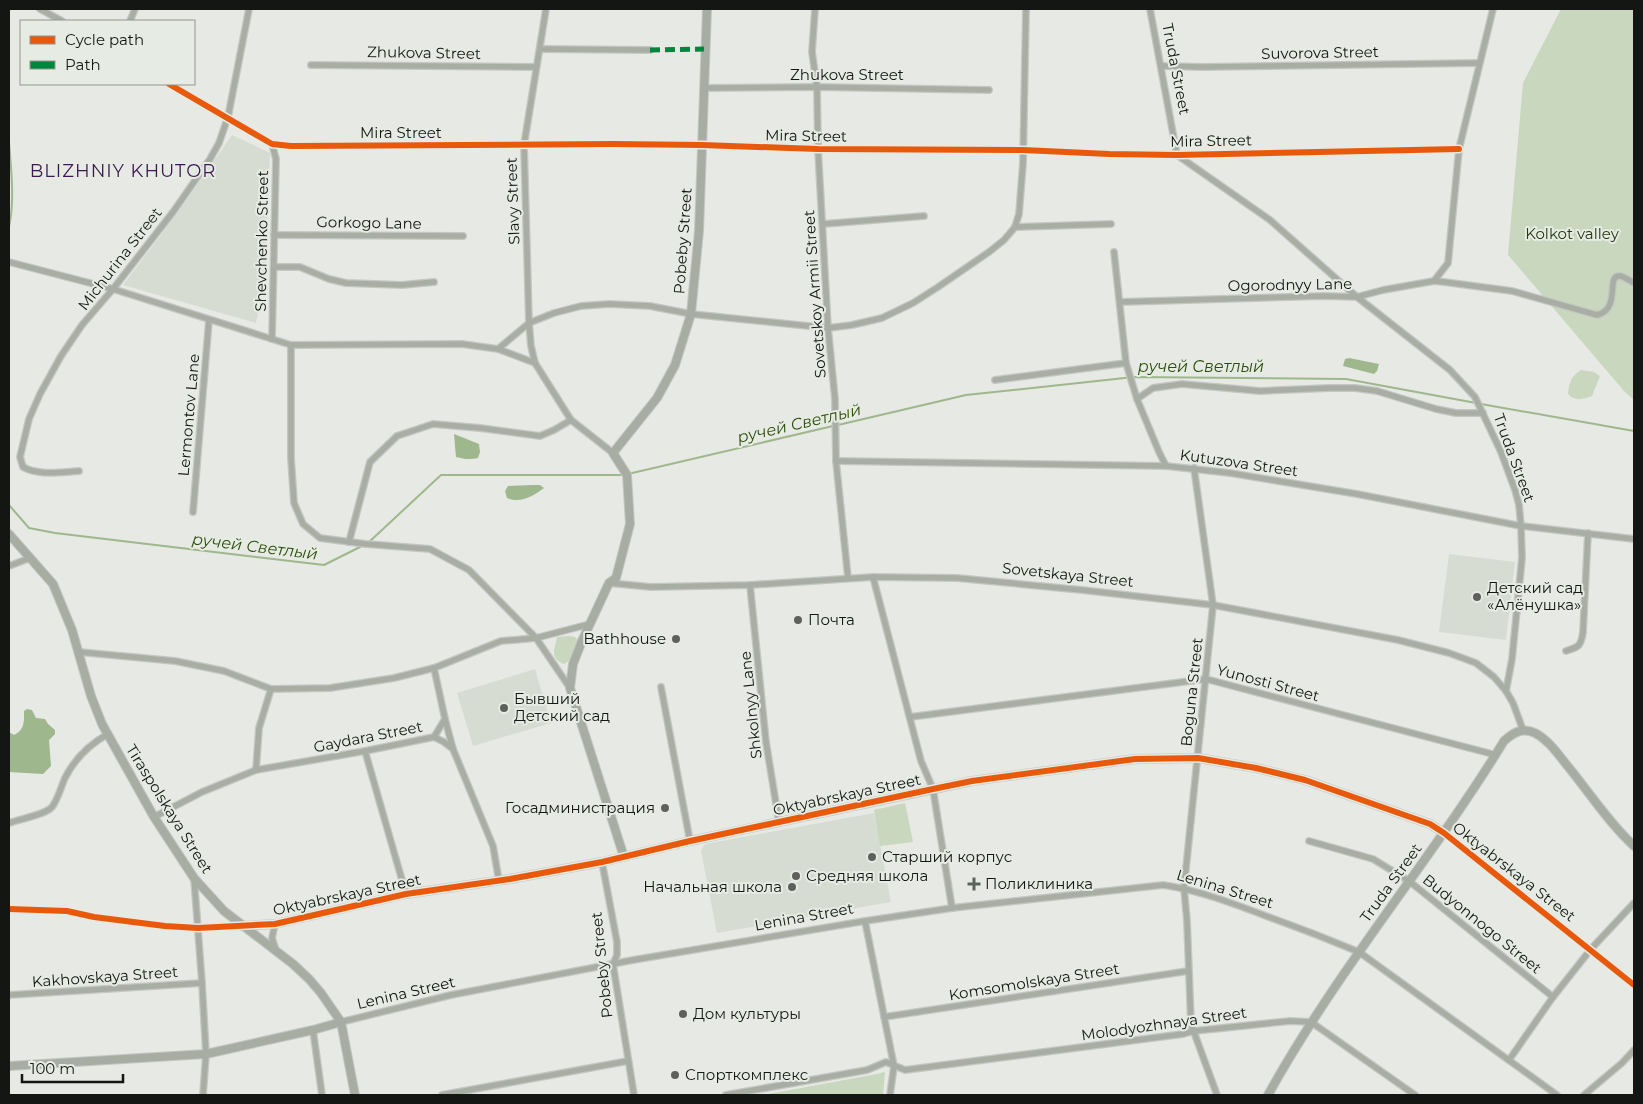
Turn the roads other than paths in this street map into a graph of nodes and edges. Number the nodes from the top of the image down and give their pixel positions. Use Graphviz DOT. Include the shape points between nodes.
graph roads {
  1 [pos="40,9"];
  2 [pos="249,9"];
  3 [pos="546,9"];
  4 [pos="706,9"];
  5 [pos="815,9"];
  6 [pos="1026,9"];
  7 [pos="1150,9"];
  8 [pos="1493,9"];
  9 [pos="60,20"];
  10 [pos="540,49"];
  11 [pos="650,50"];
  12 [pos="1479,63"];
  13 [pos="311,65"];
  14 [pos="1162,66"];
  15 [pos="536,67"];
  16 [pos="171,85"];
  17 [pos="817,87"];
  18 [pos="704,88"];
  19 [pos="989,90"];
  20 [pos="228,117"];
  21 [pos="272,144"];
  22 [pos="524,145"];
  23 [pos="702,145"];
  24 [pos="818,149"];
  25 [pos="1459,149"];
  26 [pos="1023,150"];
  27 [pos="1177,155"];
  28 [pos="924,216"];
  29 [pos="823,224"];
  30 [pos="1111,224"];
  31 [pos="1015,227"];
  32 [pos="274,235"];
  33 [pos="463,236"];
  34 [pos="1114,252"];
  35 [pos="9,262"];
  36 [pos="274,268"];
  37 [pos="1434,281"];
  38 [pos="434,282"];
  39 [pos="1634,283"];
  40 [pos="113,289"];
  41 [pos="1357,297"];
  42 [pos="1120,302"];
  43 [pos="691,314"];
  44 [pos="209,320"];
  45 [pos="529,323"];
  46 [pos="828,328"];
  47 [pos="272,339"];
  48 [pos="292,345"];
  49 [pos="498,349"];
  50 [pos="535,363"];
  51 [pos="1126,363"];
  52 [pos="995,380"];
  53 [pos="1137,399"];
  54 [pos="1483,413"];
  55 [pos="570,420"];
  56 [pos="613,453"];
  57 [pos="836,461"];
  58 [pos="1166,466"];
  59 [pos="1194,468"];
  60 [pos="79,471"];
  61 [pos="193,512"];
  62 [pos="1522,526"];
  63 [pos="1588,533"];
  64 [pos="9,534"];
  65 [pos="1634,539"];
  66 [pos="349,542"];
  67 [pos="30,558"];
  68 [pos="9,566"];
  69 [pos="873,577"];
  70 [pos="848,578"];
  71 [pos="609,583"];
  72 [pos="750,585"];
  73 [pos="1213,605"];
  74 [pos="590,624"];
  75 [pos="536,638"];
  76 [pos="1566,651"];
  77 [pos="79,652"];
  78 [pos="434,668"];
  79 [pos="1206,679"];
  80 [pos="661,687"];
  81 [pos="570,688"];
  82 [pos="271,689"];
  83 [pos="1506,691"];
  84 [pos="445,718"];
  85 [pos="910,718"];
  86 [pos="1523,730"];
  87 [pos="108,734"];
  88 [pos="434,736"];
  89 [pos="453,749"];
  90 [pos="365,752"];
  91 [pos="1496,755"];
  92 [pos="1198,758"];
  93 [pos="256,770"];
  94 [pos="933,789"];
  95 [pos="154,817"];
  96 [pos="778,822"];
  97 [pos="9,823"];
  98 [pos="1444,833"];
  99 [pos="1309,840"];
  100 [pos="690,841"];
  101 [pos="1634,846"];
  102 [pos="624,856"];
  103 [pos="602,862"];
  104 [pos="194,878"];
  105 [pos="499,881"];
  106 [pos="1409,881"];
  107 [pos="1184,888"];
  108 [pos="406,894"];
  109 [pos="1634,903"];
  110 [pos="952,908"];
  111 [pos="9,909"];
  112 [pos="865,921"];
  113 [pos="275,924"];
  114 [pos="243,926"];
  115 [pos="198,928"];
  116 [pos="1591,949"];
  117 [pos="277,952"];
  118 [pos="1359,952"];
  119 [pos="613,964"];
  120 [pos="1188,971"];
  121 [pos="202,983"];
  122 [pos="1634,985"];
  123 [pos="9,995"];
  124 [pos="1554,997"];
  125 [pos="884,1017"];
  126 [pos="341,1022"];
  127 [pos="1311,1022"];
  128 [pos="313,1030"];
  129 [pos="1194,1031"];
  130 [pos="1634,1050"];
  131 [pos="206,1054"];
  132 [pos="1509,1060"];
  133 [pos="628,1061"];
  134 [pos="9,1066"];
  135 [pos="894,1066"];
  136 [pos="203,1095"];
  137 [pos="322,1095"];
  138 [pos="355,1095"];
  139 [pos="442,1095"];
  140 [pos="634,1095"];
  141 [pos="726,1095"];
  142 [pos="890,1095"];
  143 [pos="1216,1095"];
  144 [pos="1268,1095"];
  145 [pos="1415,1095"];
  146 [pos="1557,1095"];
  147 [pos="1584,1095"];
  1 -- 9 [label="street"];
  2 -- 20 [label="street, Michurina Street"];
  3 -- 10 [label="street, Slavy Street"];
  4 -- 18 [label="street, Pobeby Street"];
  5 -- 17 [label="street, Sovetskoy Armii Street" via="812,52"];
  6 -- 26 [label="street"];
  7 -- 14 [label="street, Truda Street"];
  8 -- 12 [label="street"];
  10 -- 11 [label="street"];
  10 -- 15 [label="street, Slavy Street"];
  12 -- 14 [label="street, Suvorova Street"];
  12 -- 25 [label="street"];
  13 -- 15 [label="street, Zhukova Street"];
  14 -- 27 [label="street, Truda Street"];
  15 -- 22 [label="street, Slavy Street"];
  16 -- 20 [label="street, Mira Street"];
  17 -- 18 [label="street, Zhukova Street"];
  17 -- 19 [label="street, Zhukova Street"];
  17 -- 24 [label="street, Sovetskoy Armii Street"];
  18 -- 23 [label="street, Pobeby Street"];
  20 -- 21 [label="street, Mira Street"];
  20 -- 40 [label="street, Michurina Street" via="210,160"];
  21 -- 22 [label="street, Mira Street"];
  21 -- 32 [label="street, Shevchenko Street" via="276,159"];
  22 -- 23 [label="street, Mira Street"];
  22 -- 45 [label="street, Slavy Street"];
  23 -- 24 [label="street, Mira Street"];
  23 -- 43 [label="street, Pobeby Street" via="699,231"];
  24 -- 26 [label="street, Mira Street"];
  24 -- 29 [label="street, Sovetskoy Armii Street"];
  25 -- 27 [label="street, Mira Street"];
  25 -- 37 [label="street" via="1448,262"];
  26 -- 27 [label="street, Mira Street"];
  26 -- 31 [label="street" via="1019,214"];
  27 -- 41 [label="street, Truda Street" via="1270,220"];
  28 -- 29 [label="street"];
  29 -- 46 [label="street, Sovetskoy Armii Street"];
  30 -- 31 [label="street"];
  31 -- 46 [label="street" via="990,252 913,303 882,318"];
  32 -- 33 [label="street, Gorkogo Lane"];
  32 -- 36 [label="street, Shevchenko Street"];
  34 -- 42 [label="street"];
  35 -- 40 [label="street"];
  36 -- 38 [label="street" via="300,267 346,284"];
  36 -- 47 [label="street, Shevchenko Street"];
  37 -- 39 [label="street, Ogorodnyy Lane" via="1512,291 1597,315 1605,312 1612,298 1615,277"];
  37 -- 41 [label="street, Ogorodnyy Lane"];
  40 -- 44 [label="street"];
  40 -- 60 [label="street, Michurina Street" via="82,325 57,364 33,408 21,450 21,463 28,470 53,473"];
  41 -- 42 [label="street, Ogorodnyy Lane"];
  41 -- 54 [label="street, Truda Street" via="1450,370 1476,398"];
  42 -- 51 [label="street"];
  43 -- 45 [label="street" via="650,306 609,304 580,306"];
  43 -- 46 [label="street"];
  43 -- 56 [label="street, Pobeby Street" via="675,365 657,398"];
  44 -- 47 [label="street"];
  44 -- 61 [label="street, Lermontov Lane"];
  45 -- 49 [label="street"];
  45 -- 50 [label="street, Slavy Street"];
  46 -- 57 [label="street, Sovetskoy Armii Street" via="835,399"];
  47 -- 48 [label="street"];
  48 -- 49 [label="street" via="462,344"];
  48 -- 66 [label="street" via="294,503 303,524 320,538"];
  49 -- 50 [label="street"];
  50 -- 55 [label="street, Slavy Street"];
  51 -- 52 [label="street"];
  51 -- 53 [label="street"];
  53 -- 54 [label="street" via="1153,388 1182,384 1260,391 1354,388 1377,391 1449,412"];
  53 -- 58 [label="street"];
  54 -- 62 [label="street, Truda Street" via="1515,490"];
  55 -- 56 [label="street"];
  55 -- 66 [label="street" via="540,436 433,424 397,436 370,462"];
  56 -- 71 [label="street" via="627,474 630,524 616,578"];
  57 -- 58 [label="street, Kutuzova Street"];
  57 -- 70 [label="street, Sovetskoy Armii Street"];
  58 -- 59 [label="street, Kutuzova Street"];
  59 -- 62 [label="street, Kutuzova Street" via="1357,494"];
  59 -- 73 [label="street, Boguna Street"];
  62 -- 63 [label="street, Kutuzova Street"];
  62 -- 83 [label="street, Truda Street" via="1512,659"];
  63 -- 65 [label="street, Kutuzova Street"];
  63 -- 76 [label="street" via="1584,632 1580,644"];
  64 -- 67 [label="street, Tiraspolskaya Street"];
  66 -- 75 [label="street" via="430,548 469,570"];
  67 -- 68 [label="street"];
  67 -- 77 [label="street, Tiraspolskaya Street" via="53,584"];
  69 -- 70 [label="street, Sovetskaya Street"];
  69 -- 73 [label="street, Sovetskaya Street" via="957,578"];
  69 -- 85 [label="street"];
  70 -- 72 [label="street, Sovetskaya Street"];
  71 -- 72 [label="street, Sovetskaya Street" via="651,587"];
  71 -- 74 [label="street"];
  72 -- 96 [label="street, Shkolnyy Lane" via="766,742"];
  73 -- 79 [label="street, Boguna Street"];
  73 -- 83 [label="street, Sovetskaya Street" via="1379,636 1448,653 1476,663"];
  74 -- 75 [label="street"];
  74 -- 81 [label="street" via="573,664"];
  75 -- 78 [label="street" via="501,640"];
  75 -- 81 [label="street"];
  77 -- 82 [label="street" via="175,661 224,671"];
  77 -- 87 [label="street, Tiraspolskaya Street" via="91,696"];
  78 -- 82 [label="street" via="330,688"];
  78 -- 84 [label="street"];
  79 -- 85 [label="street, Yunosti Street"];
  79 -- 91 [label="street, Yunosti Street"];
  79 -- 92 [label="street, Boguna Street"];
  80 -- 100 [label="street"];
  81 -- 102 [label="street"];
  82 -- 93 [label="street" via="259,728"];
  83 -- 86 [label="street"];
  84 -- 88 [label="street"];
  84 -- 89 [label="street"];
  85 -- 94 [label="street" via="921,761"];
  86 -- 91 [label="street, Truda Street" via="1504,741"];
  86 -- 101 [label="street" via="1543,738"];
  87 -- 95 [label="street, Tiraspolskaya Street"];
  87 -- 97 [label="street" via="91,745 76,761 53,806"];
  88 -- 89 [label="street, Gaydara Street"];
  88 -- 90 [label="street, Gaydara Street"];
  89 -- 105 [label="street" via="493,846"];
  90 -- 93 [label="street, Gaydara Street"];
  90 -- 108 [label="street"];
  91 -- 98 [label="street, Truda Street"];
  92 -- 94 [label="street, Oktyabrskaya Street" via="1135,759"];
  92 -- 98 [label="street, Oktyabrskaya Street" via="1304,780 1430,824"];
  92 -- 107 [label="street, Boguna Street"];
  93 -- 95 [label="street, Gaydara Street" via="202,792"];
  94 -- 96 [label="street, Oktyabrskaya Street"];
  94 -- 110 [label="street"];
  95 -- 104 [label="street, Tiraspolskaya Street"];
  96 -- 100 [label="street, Oktyabrskaya Street"];
  98 -- 106 [label="street, Truda Street"];
  98 -- 116 [label="street, Oktyabrskaya Street"];
  99 -- 106 [label="street, Budyonnogo Street" via="1373,859"];
  100 -- 102 [label="street, Oktyabrskaya Street"];
  102 -- 103 [label="street, Oktyabrskaya Street"];
  103 -- 105 [label="street, Oktyabrskaya Street"];
  103 -- 119 [label="street, Pobeby Street" via="617,942"];
  104 -- 114 [label="street, Tiraspolskaya Street" via="224,911"];
  104 -- 115 [label="street"];
  105 -- 108 [label="street, Oktyabrskaya Street"];
  106 -- 118 [label="street, Truda Street"];
  106 -- 124 [label="street, Budyonnogo Street"];
  107 -- 110 [label="street, Lenina Street" via="1145,886"];
  107 -- 118 [label="street, Lenina Street"];
  107 -- 120 [label="street, Boguna Street"];
  108 -- 113 [label="street, Oktyabrskaya Street"];
  109 -- 116 [label="street"];
  110 -- 112 [label="street, Lenina Street"];
  111 -- 115 [label="street, Oktyabrskaya Street" via="67,911 147,924"];
  112 -- 119 [label="street, Lenina Street"];
  112 -- 125 [label="street"];
  113 -- 114 [label="street, Oktyabrskaya Street"];
  113 -- 117 [label="street" via="272,938"];
  114 -- 115 [label="street, Oktyabrskaya Street"];
  114 -- 117 [label="street, Tiraspolskaya Street"];
  115 -- 121 [label="street"];
  116 -- 122 [label="street, Oktyabrskaya Street"];
  116 -- 124 [label="street"];
  117 -- 126 [label="street, Tiraspolskaya Street" via="322,993"];
  118 -- 127 [label="street, Truda Street"];
  118 -- 132 [label="street, Lenina Street"];
  119 -- 126 [label="street, Lenina Street" via="451,995"];
  119 -- 133 [label="street, Pobeby Street"];
  120 -- 125 [label="street, Komsomolskaya Street"];
  120 -- 129 [label="street, Boguna Street"];
  121 -- 123 [label="street, Kakhovskaya Street"];
  121 -- 131 [label="street"];
  124 -- 132 [label="street"];
  125 -- 135 [label="street"];
  126 -- 128 [label="street, Lenina Street"];
  126 -- 138 [label="street, Tiraspolskaya Street"];
  127 -- 129 [label="street, Molodyozhnaya Street" via="1290,1021"];
  127 -- 144 [label="street, Truda Street"];
  127 -- 145 [label="street"];
  128 -- 131 [label="street, Lenina Street"];
  128 -- 137 [label="street"];
  129 -- 135 [label="street, Molodyozhnaya Street" via="905,1070"];
  129 -- 143 [label="street, Boguna Street"];
  130 -- 147 [label="street"];
  131 -- 134 [label="street, Lenina Street"];
  131 -- 136 [label="street"];
  132 -- 146 [label="street, Lenina Street"];
  133 -- 139 [label="street"];
  133 -- 140 [label="street, Pobeby Street"];
  135 -- 141 [label="street, Molodyozhnaya Street" via="886,1062 867,1070"];
  135 -- 142 [label="street"];
}
